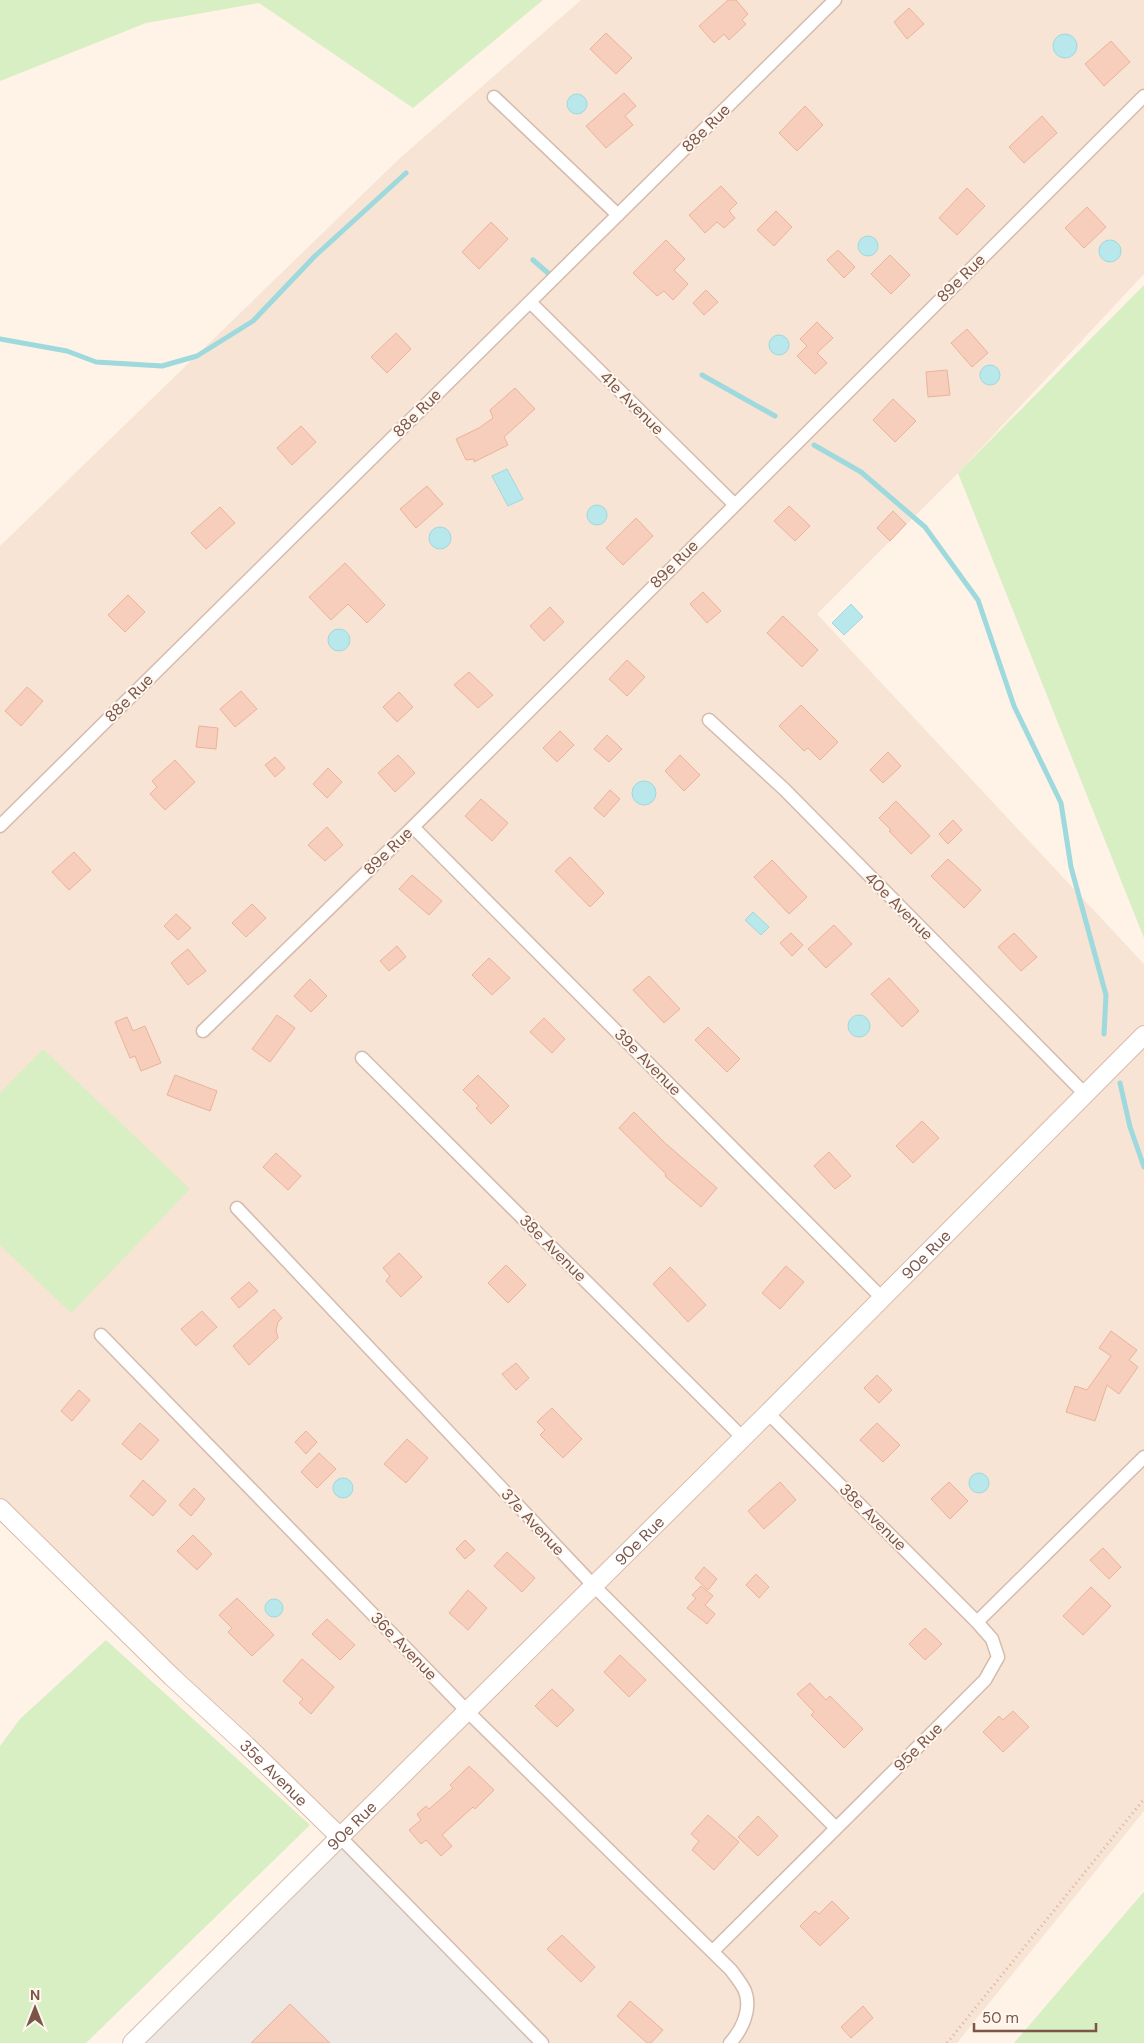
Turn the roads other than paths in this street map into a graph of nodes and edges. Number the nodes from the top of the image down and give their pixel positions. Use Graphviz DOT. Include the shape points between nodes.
graph roads {
  1 [pos="835,0"];
  2 [pos="1144,96"];
  3 [pos="494,97"];
  4 [pos="618,215"];
  5 [pos="530,302"];
  6 [pos="734,504"];
  7 [pos="709,720"];
  8 [pos="0,826"];
  9 [pos="413,827"];
  10 [pos="203,1030"];
  11 [pos="1144,1036"];
  12 [pos="362,1058"];
  13 [pos="1085,1094"];
  14 [pos="237,1208"];
  15 [pos="882,1298"];
  16 [pos="100,1335"];
  17 [pos="768,1413"];
  18 [pos="743,1438"];
  19 [pos="1144,1457"];
  20 [pos="0,1508"];
  21 [pos="594,1586"];
  22 [pos="977,1622"];
  23 [pos="467,1711"];
  24 [pos="836,1828"];
  25 [pos="340,1837"];
  26 [pos="713,1951"];
  27 [pos="132,2043"];
  28 [pos="542,2043"];
  29 [pos="730,2043"];
  1 -- 4 [label="street, 88e Rue"];
  2 -- 6 [label="street, 89e Rue"];
  3 -- 4 [label="street"];
  4 -- 5 [label="street, 88e Rue"];
  5 -- 6 [label="street, 41e Avenue"];
  5 -- 8 [label="street, 88e Rue"];
  6 -- 9 [label="street, 89e Rue"];
  7 -- 13 [label="street, 40e Avenue" via="784,789"];
  9 -- 10 [label="street, 89e Rue"];
  9 -- 15 [label="street, 39e Avenue"];
  11 -- 13 [label="street, 90e Rue"];
  12 -- 18 [label="street, 38e Avenue"];
  13 -- 15 [label="street, 90e Rue"];
  14 -- 21 [label="street, 37e Avenue"];
  15 -- 17 [label="street, 90e Rue"];
  16 -- 23 [label="street, 36e Avenue"];
  17 -- 18 [label="street, 90e Rue"];
  17 -- 22 [label="street, 38e Avenue"];
  18 -- 21 [label="street, 90e Rue"];
  19 -- 22 [label="street"];
  20 -- 25 [label="street, 35e Avenue"];
  21 -- 23 [label="street, 90e Rue"];
  21 -- 24 [label="street, 37e Avenue"];
  22 -- 24 [label="street, 95e Rue" via="992,1639 998,1657 985,1680"];
  23 -- 25 [label="street, 90e Rue"];
  23 -- 26 [label="street, 36e Avenue"];
  24 -- 26 [label="street, 95e Rue"];
  25 -- 27 [label="street, 90e Rue"];
  25 -- 28 [label="street, 35e Avenue"];
  26 -- 29 [label="street" via="732,1970 745,1991 747,2013 737,2036"];
}
